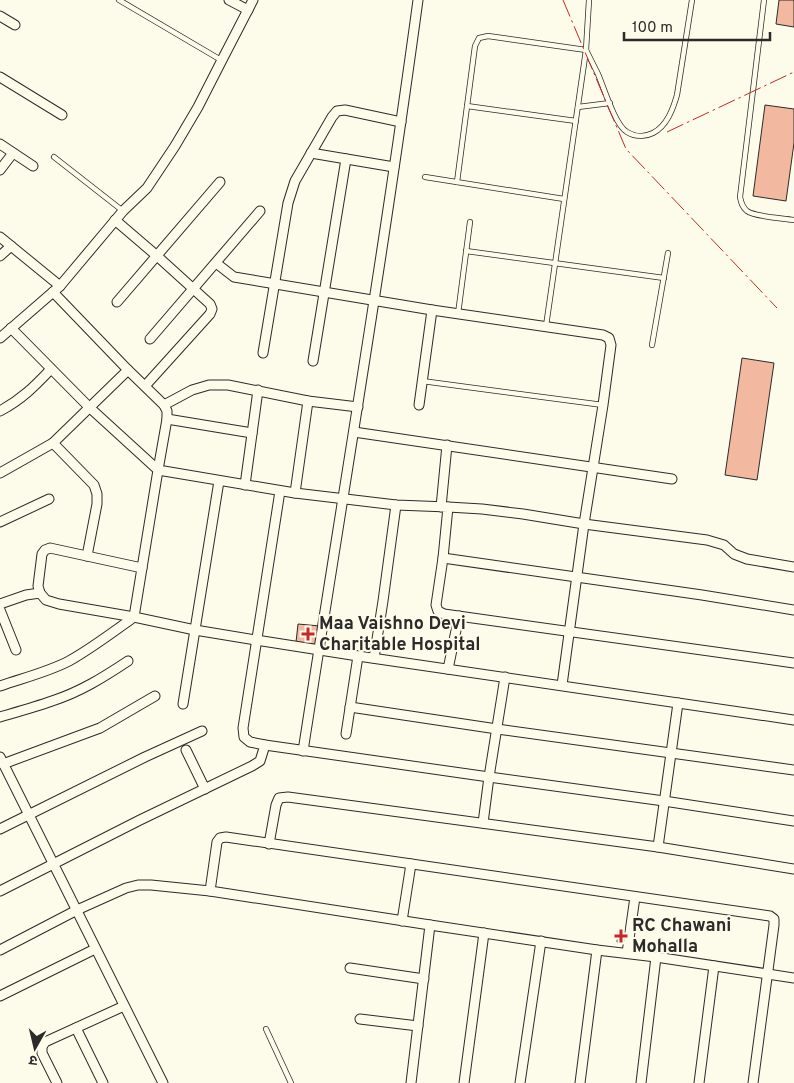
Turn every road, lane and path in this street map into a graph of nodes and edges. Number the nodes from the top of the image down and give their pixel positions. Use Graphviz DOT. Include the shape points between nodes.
graph roads {
  1 [pos="119,0"];
  2 [pos="229,0"];
  3 [pos="254,0"];
  4 [pos="418,0"];
  5 [pos="589,0"];
  6 [pos="692,0"];
  7 [pos="764,0"];
  8 [pos="248,10"];
  9 [pos="0,16"];
  10 [pos="15,26"];
  11 [pos="586,50"];
  12 [pos="222,60"];
  13 [pos="0,77"];
  14 [pos="610,103"];
  15 [pos="467,106"];
  16 [pos="578,107"];
  17 [pos="62,115"];
  18 [pos="576,121"];
  19 [pos="401,122"];
  20 [pos="0,144"];
  21 [pos="13,153"];
  22 [pos="312,153"];
  23 [pos="54,157"];
  24 [pos="346,159"];
  25 [pos="33,166"];
  26 [pos="394,167"];
  27 [pos="0,170"];
  28 [pos="425,177"];
  29 [pos="220,182"];
  30 [pos="457,182"];
  31 [pos="564,200"];
  32 [pos="260,210"];
  33 [pos="123,211"];
  34 [pos="115,220"];
  35 [pos="794,220"];
  36 [pos="470,222"];
  37 [pos="0,237"];
  38 [pos="11,246"];
  39 [pos="466,251"];
  40 [pos="668,253"];
  41 [pos="0,256"];
  42 [pos="157,256"];
  43 [pos="216,263"];
  44 [pos="554,264"];
  45 [pos="664,278"];
  46 [pos="274,283"];
  47 [pos="56,289"];
  48 [pos="193,289"];
  49 [pos="324,292"];
  50 [pos="374,300"];
  51 [pos="116,302"];
  52 [pos="432,310"];
  53 [pos="458,314"];
  54 [pos="546,326"];
  55 [pos="11,328"];
  56 [pos="0,338"];
  57 [pos="150,339"];
  58 [pos="652,345"];
  59 [pos="263,354"];
  60 [pos="313,361"];
  61 [pos="52,369"];
  62 [pos="128,370"];
  63 [pos="422,381"];
  64 [pos="144,386"];
  65 [pos="258,390"];
  66 [pos="308,401"];
  67 [pos="164,405"];
  68 [pos="418,405"];
  69 [pos="603,405"];
  70 [pos="89,407"];
  71 [pos="358,407"];
  72 [pos="0,411"];
  73 [pos="167,419"];
  74 [pos="354,432"];
  75 [pos="252,433"];
  76 [pos="53,443"];
  77 [pos="447,445"];
  78 [pos="594,467"];
  79 [pos="158,470"];
  80 [pos="0,473"];
  81 [pos="672,479"];
  82 [pos="219,481"];
  83 [pos="245,485"];
  84 [pos="280,491"];
  85 [pos="295,493"];
  86 [pos="49,499"];
  87 [pos="342,499"];
  88 [pos="396,505"];
  89 [pos="445,507"];
  90 [pos="0,522"];
  91 [pos="584,524"];
  92 [pos="87,556"];
  93 [pos="443,558"];
  94 [pos="794,567"];
  95 [pos="142,568"];
  96 [pos="577,578"];
  97 [pos="40,594"];
  98 [pos="0,604"];
  99 [pos="0,610"];
  100 [pos="794,610"];
  101 [pos="459,616"];
  102 [pos="134,617"];
  103 [pos="196,630"];
  104 [pos="570,631"];
  105 [pos="256,640"];
  106 [pos="319,649"];
  107 [pos="16,650"];
  108 [pos="358,656"];
  109 [pos="374,658"];
  110 [pos="128,661"];
  111 [pos="794,663"];
  112 [pos="448,669"];
  113 [pos="505,678"];
  114 [pos="562,685"];
  115 [pos="0,686"];
  116 [pos="155,696"];
  117 [pos="678,703"];
  118 [pos="183,704"];
  119 [pos="350,708"];
  120 [pos="0,717"];
  121 [pos="794,720"];
  122 [pos="497,729"];
  123 [pos="202,731"];
  124 [pos="346,734"];
  125 [pos="265,745"];
  126 [pos="186,750"];
  127 [pos="303,750"];
  128 [pos="672,754"];
  129 [pos="2,761"];
  130 [pos="794,770"];
  131 [pos="489,778"];
  132 [pos="205,789"];
  133 [pos="664,801"];
  134 [pos="28,814"];
  135 [pos="794,821"];
  136 [pos="483,822"];
  137 [pos="0,829"];
  138 [pos="269,844"];
  139 [pos="658,847"];
  140 [pos="53,864"];
  141 [pos="411,864"];
  142 [pos="794,869"];
  143 [pos="210,891"];
  144 [pos="0,892"];
  145 [pos="635,897"];
  146 [pos="77,910"];
  147 [pos="402,921"];
  148 [pos="430,925"];
  149 [pos="484,934"];
  150 [pos="541,941"];
  151 [pos="96,949"];
  152 [pos="0,950"];
  153 [pos="598,950"];
  154 [pos="627,953"];
  155 [pos="656,957"];
  156 [pos="714,966"];
  157 [pos="350,968"];
  158 [pos="768,974"];
  159 [pos="794,978"];
  160 [pos="424,979"];
  161 [pos="0,996"];
  162 [pos="124,1006"];
  163 [pos="360,1019"];
  164 [pos="418,1026"];
  165 [pos="76,1028"];
  166 [pos="266,1029"];
  167 [pos="57,1083"];
  168 [pos="103,1083"];
  169 [pos="162,1083"];
  170 [pos="291,1083"];
  171 [pos="411,1083"];
  172 [pos="464,1083"];
  173 [pos="520,1083"];
  174 [pos="580,1083"];
  175 [pos="641,1083"];
  176 [pos="699,1083"];
  177 [pos="753,1083"];
  1 -- 12 [label="lane"];
  2 -- 8 [label="street"];
  3 -- 8 [label="street"];
  4 -- 19 [label="street"];
  5 -- 11 [label="lane"];
  6 -- 14 [label="lane" via="678,95 666,121 658,131 648,136 637,136 626,131"];
  7 -- 35 [label="lane" via="740,197 747,212"];
  8 -- 12 [label="street"];
  9 -- 10 [label="street"];
  11 -- 14 [label="lane"];
  11 -- 15 [label="lane" via="488,36 479,38 475,46"];
  11 -- 16 [label="lane"];
  12 -- 33 [label="street" via="175,146 147,188"];
  13 -- 17 [label="street"];
  14 -- 16 [label="lane"];
  15 -- 18 [label="lane"];
  15 -- 30 [label="lane"];
  16 -- 18 [label="lane"];
  18 -- 31 [label="lane"];
  19 -- 22 [label="street" via="345,110 337,112"];
  19 -- 26 [label="street"];
  20 -- 21 [label="street"];
  21 -- 25 [label="street"];
  21 -- 27 [label="street"];
  22 -- 24 [label="street"];
  22 -- 46 [label="street" via="295,181 288,203"];
  23 -- 33 [label="lane"];
  24 -- 26 [label="street"];
  24 -- 49 [label="street"];
  26 -- 50 [label="street"];
  28 -- 30 [label="lane"];
  29 -- 42 [label="street"];
  30 -- 31 [label="lane"];
  31 -- 44 [label="lane"];
  32 -- 43 [label="street"];
  33 -- 34 [label="street"];
  34 -- 42 [label="street"];
  34 -- 47 [label="street"];
  36 -- 39 [label="lane"];
  37 -- 38 [label="street"];
  38 -- 41 [label="street"];
  38 -- 47 [label="street"];
  39 -- 44 [label="lane"];
  39 -- 53 [label="lane"];
  40 -- 45 [label="lane"];
  42 -- 48 [label="street"];
  42 -- 51 [label="street"];
  43 -- 46 [label="street" via="234,277"];
  43 -- 48 [label="street"];
  44 -- 45 [label="lane"];
  44 -- 54 [label="lane"];
  45 -- 58 [label="lane"];
  46 -- 49 [label="street"];
  46 -- 59 [label="street"];
  47 -- 55 [label="street"];
  47 -- 62 [label="street"];
  48 -- 57 [label="street"];
  48 -- 64 [label="street" via="210,304 210,314"];
  49 -- 50 [label="street"];
  49 -- 60 [label="street"];
  50 -- 52 [label="street"];
  50 -- 71 [label="street"];
  52 -- 53 [label="street"];
  52 -- 63 [label="street"];
  53 -- 54 [label="street"];
  54 -- 69 [label="street" via="609,338 611,345"];
  55 -- 56 [label="street"];
  55 -- 61 [label="street"];
  61 -- 70 [label="street"];
  61 -- 72 [label="street" via="28,394"];
  62 -- 64 [label="street"];
  62 -- 70 [label="street"];
  63 -- 68 [label="street"];
  63 -- 69 [label="lane"];
  64 -- 67 [label="street"];
  65 -- 66 [label="street"];
  65 -- 67 [label="street" via="209,384"];
  65 -- 75 [label="street"];
  66 -- 71 [label="street"];
  66 -- 85 [label="street"];
  67 -- 73 [label="street"];
  69 -- 78 [label="street"];
  70 -- 76 [label="street"];
  70 -- 79 [label="street"];
  71 -- 74 [label="street"];
  73 -- 75 [label="street"];
  73 -- 79 [label="street"];
  74 -- 77 [label="street"];
  74 -- 87 [label="street"];
  75 -- 83 [label="street"];
  76 -- 80 [label="street"];
  76 -- 92 [label="street" via="94,485 97,494"];
  77 -- 78 [label="street"];
  77 -- 89 [label="street"];
  78 -- 81 [label="street"];
  78 -- 91 [label="street"];
  79 -- 82 [label="street"];
  79 -- 95 [label="street"];
  82 -- 83 [label="street"];
  82 -- 103 [label="street"];
  83 -- 84 [label="street"];
  84 -- 85 [label="street"];
  84 -- 105 [label="street"];
  85 -- 87 [label="street"];
  86 -- 90 [label="street"];
  87 -- 88 [label="street"];
  87 -- 106 [label="street"];
  88 -- 89 [label="street"];
  88 -- 109 [label="street"];
  89 -- 91 [label="street" via="523,514"];
  89 -- 93 [label="street"];
  91 -- 94 [label="street" via="707,540 747,559"];
  91 -- 96 [label="street"];
  92 -- 95 [label="street"];
  92 -- 97 [label="street" via="50,548 45,550 38,586"];
  93 -- 96 [label="street"];
  93 -- 101 [label="street" via="436,605 438,612"];
  95 -- 102 [label="street"];
  96 -- 100 [label="street"];
  96 -- 104 [label="street"];
  97 -- 98 [label="street"];
  97 -- 102 [label="street" via="46,600 59,604"];
  99 -- 107 [label="street"];
  101 -- 104 [label="street"];
  101 -- 112 [label="street"];
  102 -- 103 [label="street"];
  102 -- 115 [label="street" via="68,661"];
  103 -- 105 [label="street"];
  103 -- 118 [label="street"];
  104 -- 111 [label="street"];
  104 -- 114 [label="street"];
  105 -- 106 [label="street"];
  105 -- 125 [label="street" via="243,728 244,737 250,742"];
  106 -- 108 [label="street"];
  106 -- 127 [label="street"];
  108 -- 109 [label="street"];
  108 -- 119 [label="street"];
  109 -- 112 [label="street"];
  110 -- 120 [label="street" via="78,691"];
  112 -- 113 [label="street"];
  113 -- 114 [label="street"];
  113 -- 122 [label="street"];
  114 -- 117 [label="street"];
  116 -- 129 [label="street" via="100,728"];
  117 -- 121 [label="street"];
  117 -- 128 [label="street"];
  119 -- 122 [label="street"];
  119 -- 124 [label="street"];
  122 -- 128 [label="street"];
  122 -- 131 [label="street"];
  123 -- 134 [label="street"];
  125 -- 127 [label="street"];
  125 -- 132 [label="street" via="260,761"];
  126 -- 132 [label="street"];
  127 -- 131 [label="street"];
  128 -- 130 [label="street"];
  128 -- 133 [label="street"];
  129 -- 134 [label="street"];
  131 -- 133 [label="street"];
  131 -- 136 [label="street"];
  132 -- 140 [label="street"];
  133 -- 135 [label="street"];
  133 -- 139 [label="street"];
  134 -- 137 [label="street"];
  134 -- 140 [label="street"];
  136 -- 138 [label="street" via="288,797 280,798 276,805"];
  136 -- 139 [label="street"];
  138 -- 141 [label="street"];
  138 -- 143 [label="street" via="220,838 215,849"];
  139 -- 142 [label="street"];
  140 -- 144 [label="street"];
  140 -- 146 [label="street"];
  141 -- 145 [label="street"];
  141 -- 147 [label="street"];
  143 -- 146 [label="street" via="138,885"];
  143 -- 147 [label="street"];
  145 -- 154 [label="street"];
  145 -- 158 [label="street" via="770,916 774,925"];
  146 -- 151 [label="street"];
  146 -- 152 [label="street"];
  147 -- 148 [label="street"];
  148 -- 149 [label="street"];
  148 -- 160 [label="street"];
  149 -- 150 [label="street"];
  149 -- 172 [label="street"];
  150 -- 153 [label="street"];
  150 -- 173 [label="street"];
  151 -- 161 [label="street"];
  151 -- 162 [label="street"];
  153 -- 154 [label="street"];
  153 -- 174 [label="street"];
  154 -- 155 [label="street"];
  155 -- 156 [label="street"];
  155 -- 175 [label="street"];
  156 -- 158 [label="street"];
  156 -- 176 [label="street"];
  157 -- 160 [label="street"];
  158 -- 159 [label="street"];
  158 -- 177 [label="street"];
  160 -- 164 [label="street"];
  162 -- 165 [label="street"];
  162 -- 169 [label="street"];
  163 -- 164 [label="street"];
  164 -- 171 [label="street"];
  165 -- 167 [label="street" via="45,1042 42,1047"];
  165 -- 168 [label="street"];
  166 -- 170 [label="lane"];
}
